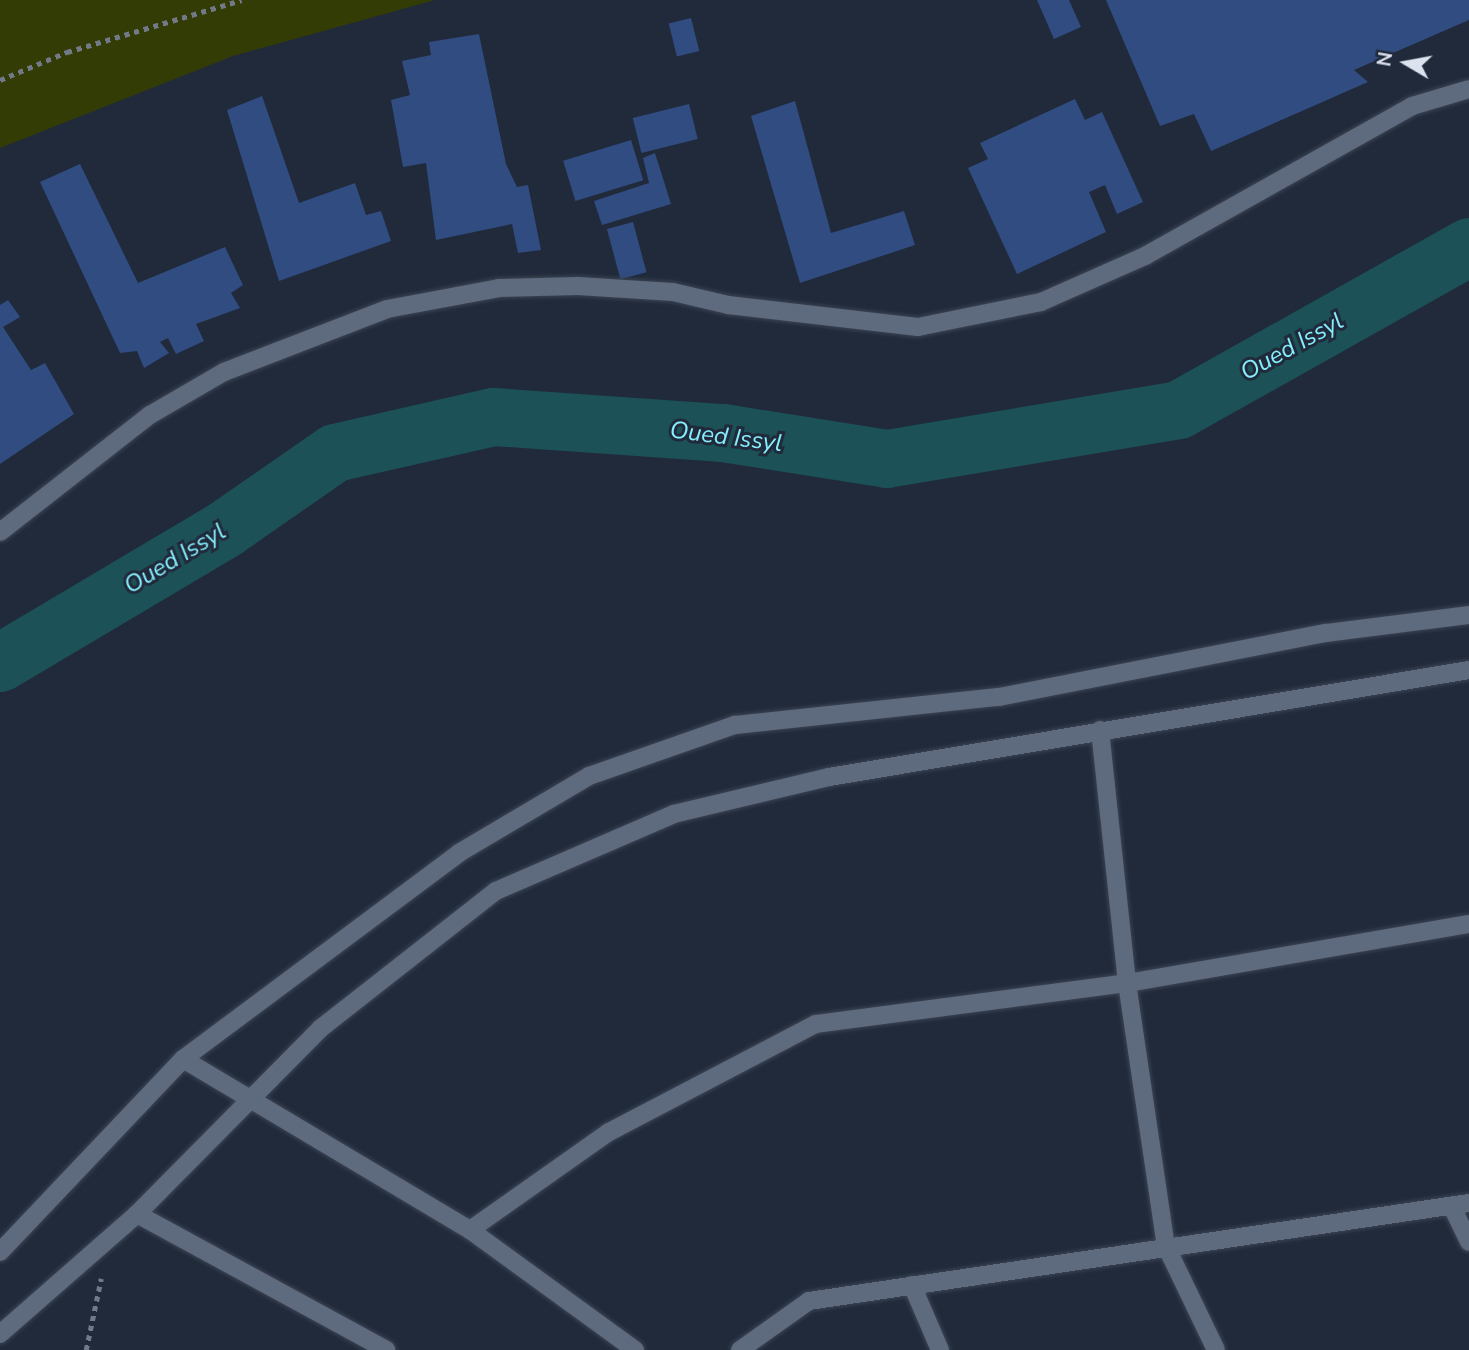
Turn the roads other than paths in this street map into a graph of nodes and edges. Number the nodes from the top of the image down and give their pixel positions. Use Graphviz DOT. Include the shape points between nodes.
graph roads {
  1 [pos="1469,89"];
  2 [pos="0,533"];
  3 [pos="1469,615"];
  4 [pos="1469,670"];
  5 [pos="1100,730"];
  6 [pos="1469,924"];
  7 [pos="1127,983"];
  8 [pos="183,1059"];
  9 [pos="253,1097"];
  10 [pos="1461,1205"];
  11 [pos="137,1214"];
  12 [pos="470,1230"];
  13 [pos="1469,1242"];
  14 [pos="1166,1246"];
  15 [pos="0,1252"];
  16 [pos="912,1284"];
  17 [pos="0,1334"];
  18 [pos="386,1350"];
  19 [pos="635,1350"];
  20 [pos="740,1350"];
  21 [pos="940,1350"];
  22 [pos="1216,1350"];
  1 -- 2 [label="street" via="1412,106 1145,256 1041,302 930,325 809,317 673,292 578,286 499,288 387,309 224,372 150,415"];
  3 -- 8 [label="street" via="1326,634 999,697 735,725 698,737 589,776 459,853"];
  4 -- 5 [label="street"];
  5 -- 7 [label="street"];
  5 -- 9 [label="street" via="829,777 674,814 509,886 321,1028"];
  6 -- 7 [label="street"];
  7 -- 12 [label="street" via="816,1024 609,1132"];
  7 -- 14 [label="street"];
  8 -- 9 [label="street"];
  8 -- 15 [label="street"];
  9 -- 11 [label="street"];
  9 -- 12 [label="street"];
  10 -- 13 [label="street"];
  10 -- 14 [label="street"];
  11 -- 17 [label="street"];
  11 -- 18 [label="street"];
  12 -- 19 [label="street"];
  14 -- 16 [label="street"];
  14 -- 22 [label="street"];
  16 -- 20 [label="street" via="809,1301"];
  16 -- 21 [label="street"];
}
